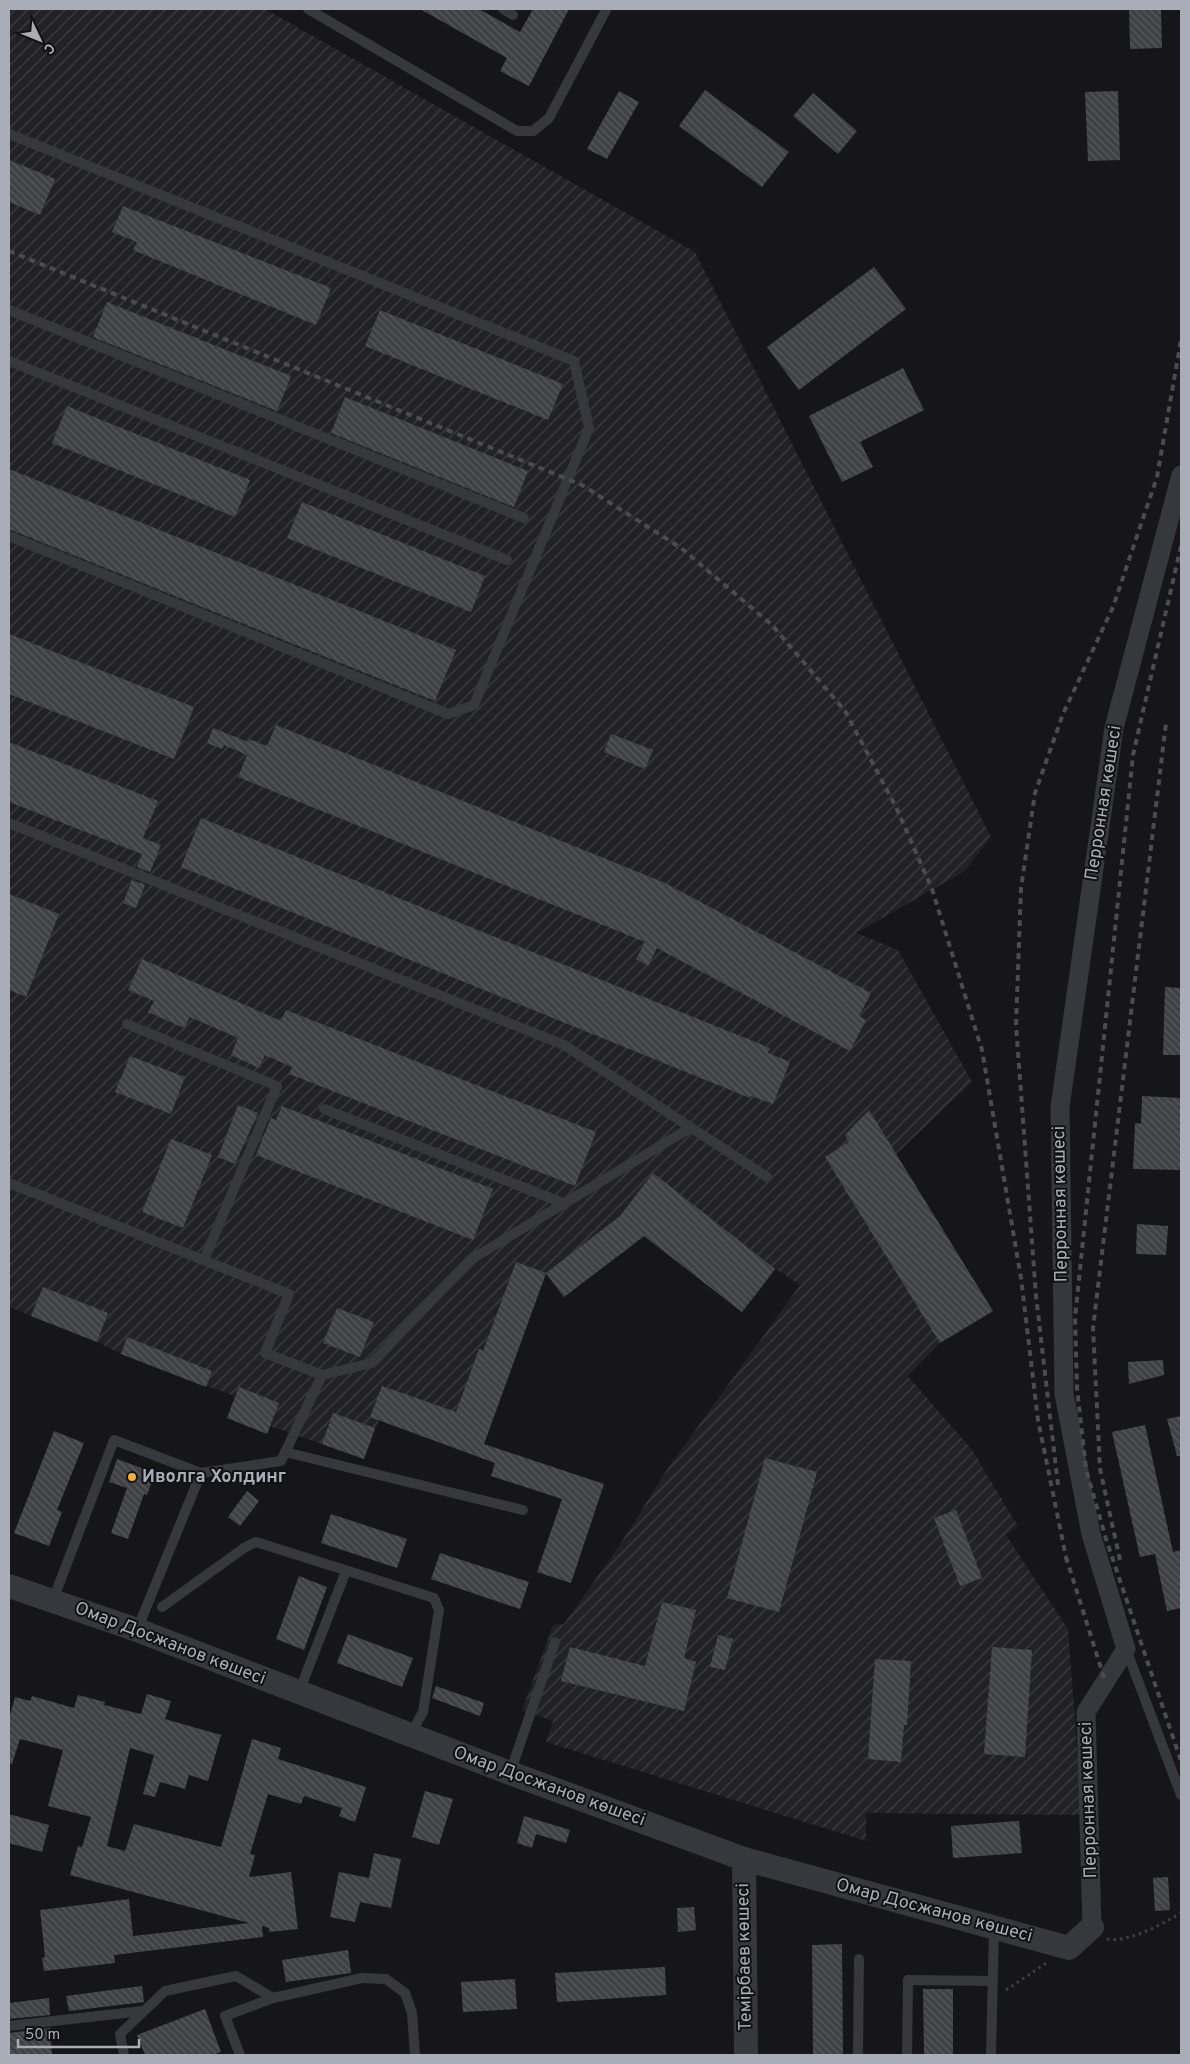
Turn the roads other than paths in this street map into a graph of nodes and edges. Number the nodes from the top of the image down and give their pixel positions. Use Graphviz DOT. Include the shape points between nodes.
graph roads {
  1 [pos="308,9"];
  2 [pos="503,9"];
  3 [pos="606,10"];
  4 [pos="513,15"];
  5 [pos="9,134"];
  6 [pos="9,310"];
  7 [pos="9,361"];
  8 [pos="1181,475"];
  9 [pos="524,518"];
  10 [pos="9,536"];
  11 [pos="507,560"];
  12 [pos="9,823"];
  13 [pos="127,1024"];
  14 [pos="324,1109"];
  15 [pos="690,1128"];
  16 [pos="767,1177"];
  17 [pos="9,1183"];
  18 [pos="563,1203"];
  19 [pos="204,1260"];
  20 [pos="322,1375"];
  21 [pos="286,1452"];
  22 [pos="201,1473"];
  23 [pos="524,1510"];
  24 [pos="346,1571"];
  25 [pos="9,1586"];
  26 [pos="53,1600"];
  27 [pos="162,1607"];
  28 [pos="137,1630"];
  29 [pos="556,1642"];
  30 [pos="1126,1648"];
  31 [pos="299,1692"];
  32 [pos="410,1735"];
  33 [pos="510,1773"];
  34 [pos="1181,1795"];
  35 [pos="744,1859"];
  36 [pos="994,1927"];
  37 [pos="1092,1927"];
  38 [pos="859,1959"];
  39 [pos="993,1981"];
  40 [pos="273,1998"];
  41 [pos="143,2011"];
  42 [pos="9,2026"];
  43 [pos="124,2055"];
  44 [pos="240,2055"];
  45 [pos="415,2055"];
  46 [pos="746,2055"];
  47 [pos="858,2055"];
  48 [pos="907,2055"];
  49 [pos="992,2055"];
  1 -- 3 [label="lane" via="517,130 533,131 549,118"];
  2 -- 4 [label="lane"];
  5 -- 10 [label="lane" via="574,361 589,428 474,705 448,714"];
  6 -- 9 [label="lane"];
  7 -- 11 [label="lane"];
  8 -- 30 [label="street, Перронная көшесі" via="1114,728 1060,1107 1064,1394 1091,1534"];
  12 -- 15 [label="lane" via="564,1045"];
  13 -- 19 [label="lane" via="276,1086"];
  14 -- 18 [label="lane"];
  15 -- 16 [label="lane"];
  15 -- 18 [label="lane"];
  17 -- 19 [label="lane"];
  18 -- 20 [label="lane" via="470,1260 372,1363"];
  19 -- 20 [label="lane" via="289,1294 265,1353"];
  20 -- 21 [label="lane"];
  21 -- 22 [label="lane" via="281,1462"];
  21 -- 23 [label="lane"];
  22 -- 26 [label="lane" via="114,1440"];
  22 -- 28 [label="lane"];
  24 -- 27 [label="lane" via="256,1542"];
  24 -- 31 [label="lane"];
  24 -- 32 [label="lane" via="434,1598 439,1610 422,1712"];
  25 -- 26 [label="street, Омар Досжанов көшесі"];
  26 -- 28 [label="street, Омар Досжанов көшесі"];
  28 -- 31 [label="street, Омар Досжанов көшесі"];
  29 -- 33 [label="lane"];
  30 -- 34 [label="lane"];
  30 -- 37 [label="street, Перронная көшесі" via="1086,1712"];
  31 -- 32 [label="street, Омар Досжанов көшесі"];
  32 -- 33 [label="street, Омар Досжанов көшесі"];
  33 -- 35 [label="street, Омар Досжанов көшесі"];
  35 -- 36 [label="street, Омар Досжанов көшесі"];
  35 -- 46 [label="street, Темірбаев көшесі"];
  36 -- 37 [label="street, Омар Досжанов көшесі" via="1070,1948"];
  36 -- 39 [label="lane"];
  38 -- 47 [label="lane"];
  39 -- 48 [label="lane" via="908,1980"];
  39 -- 49 [label="lane"];
  40 -- 41 [label="lane" via="236,1976 165,1991"];
  40 -- 44 [label="lane" via="226,2016"];
  40 -- 45 [label="lane" via="362,1978 386,1979 405,1993 412,2013"];
  41 -- 42 [label="lane"];
  41 -- 43 [label="lane" via="120,2034"];
}
